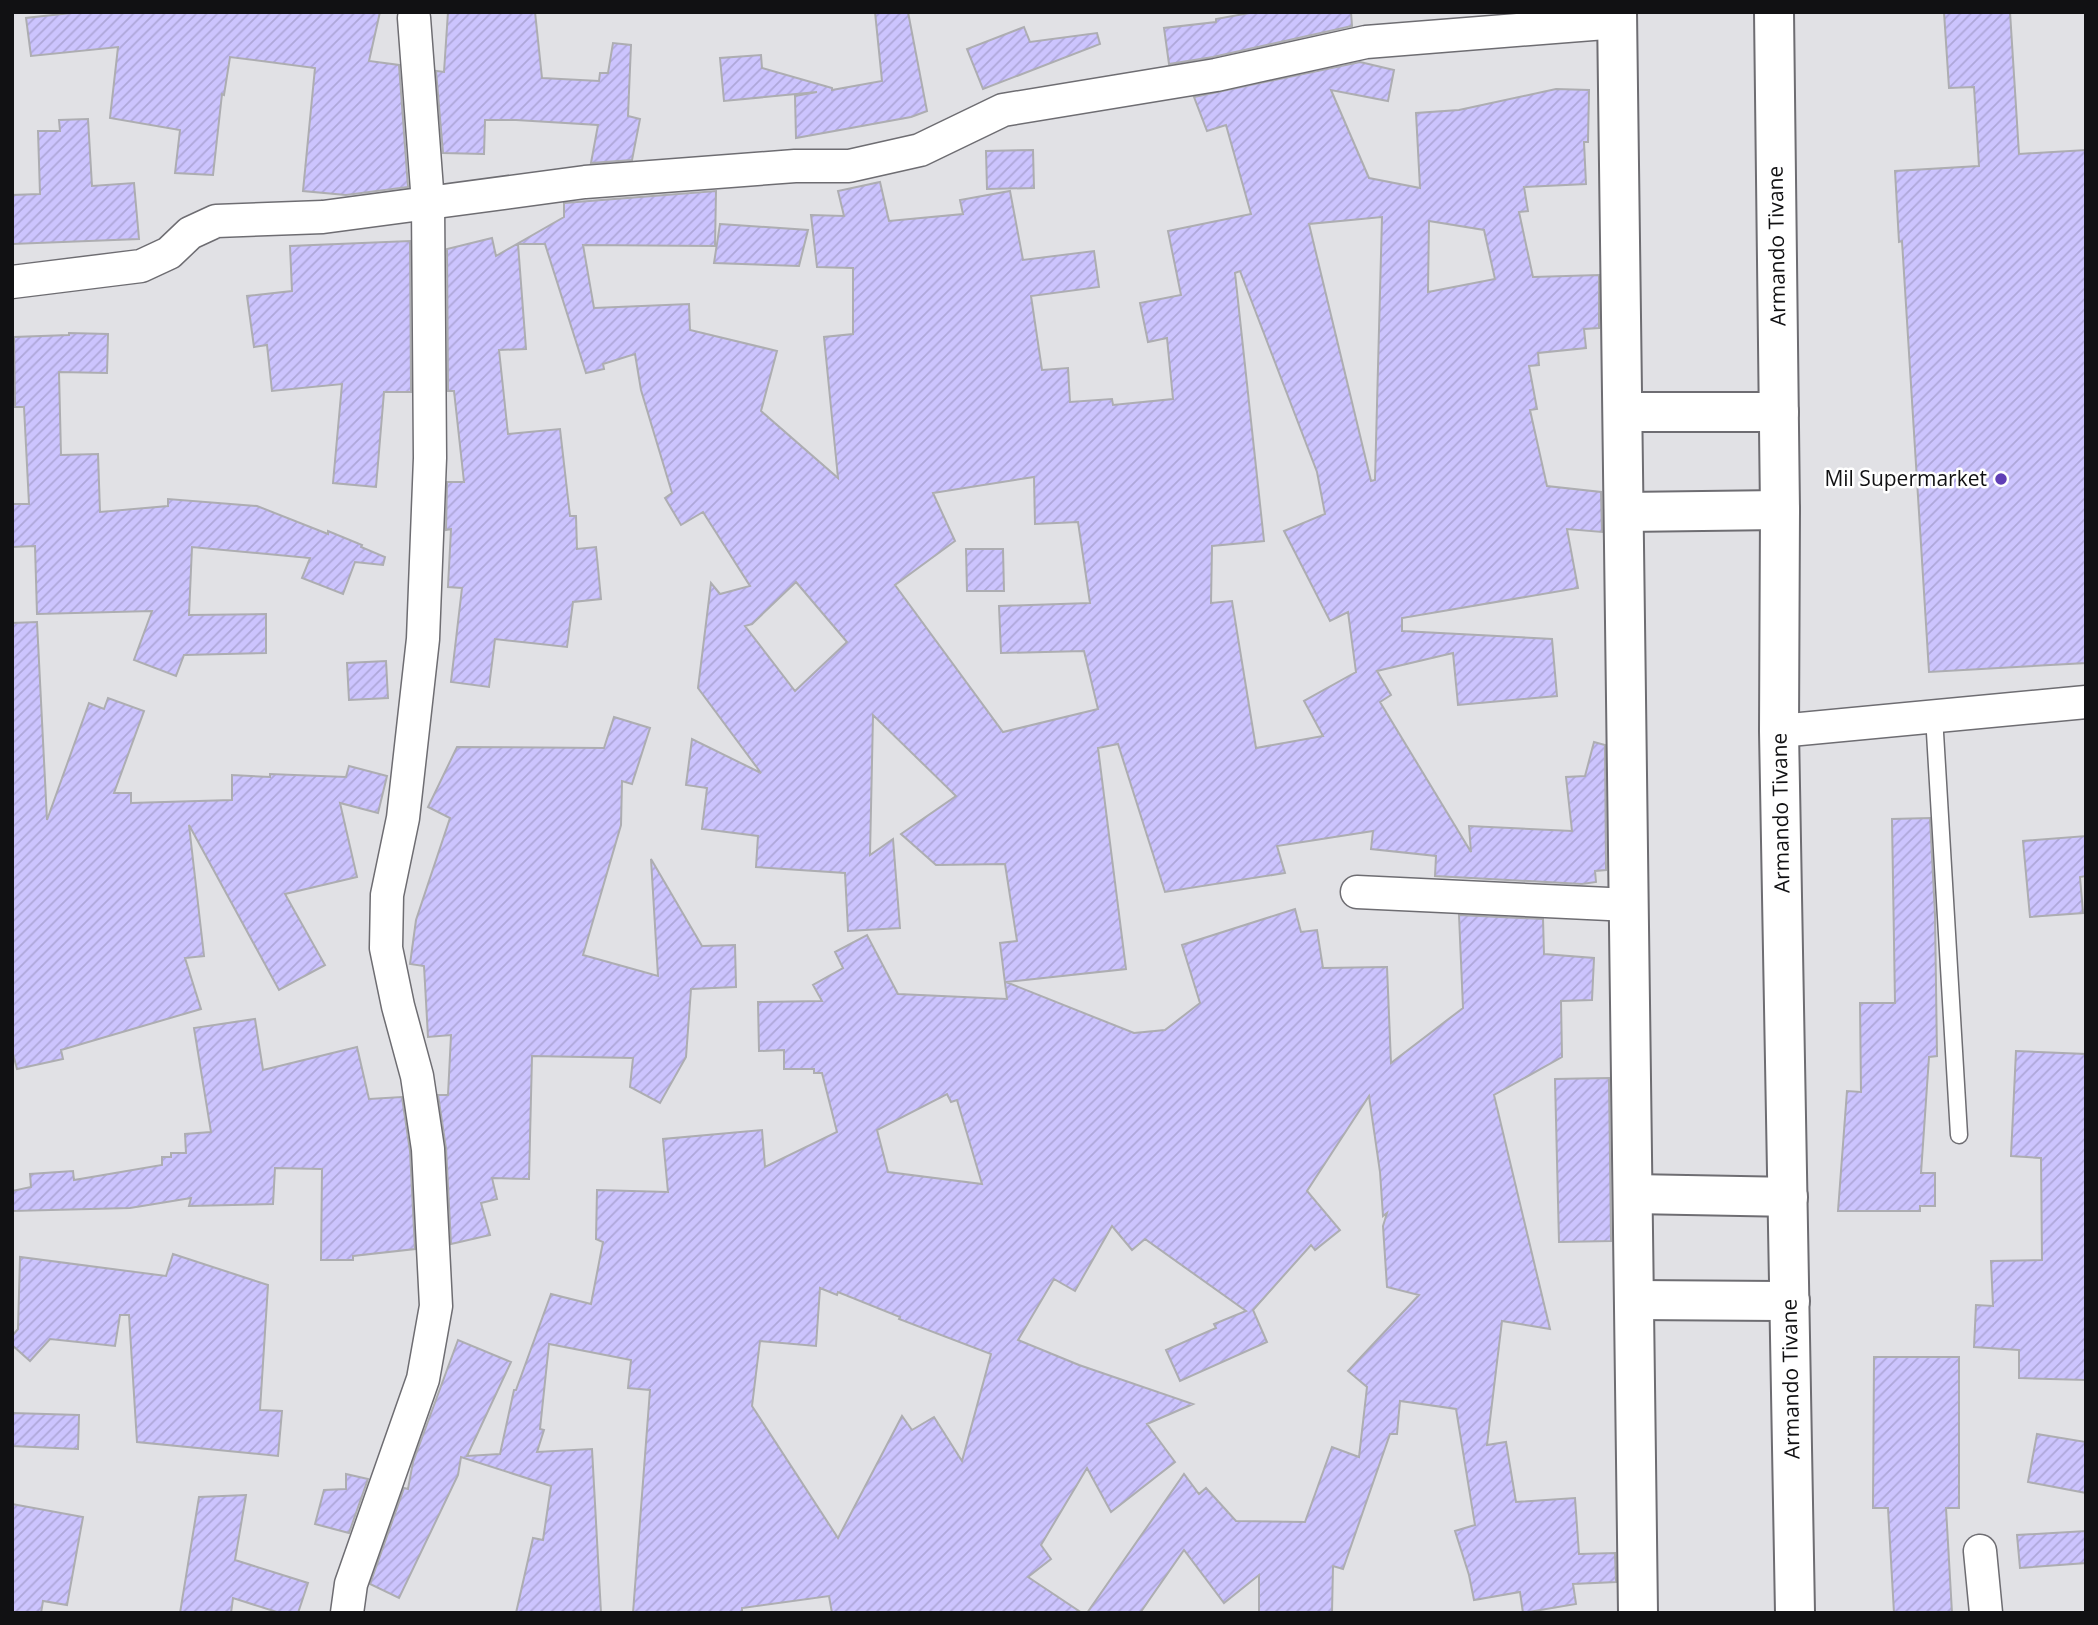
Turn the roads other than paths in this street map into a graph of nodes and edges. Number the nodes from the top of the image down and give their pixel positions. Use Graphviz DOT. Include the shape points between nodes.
graph roads {
  1 [pos="1774,12"];
  2 [pos="1617,17"];
  3 [pos="414,18"];
  4 [pos="428,203"];
  5 [pos="12,282"];
  6 [pos="1779,411"];
  7 [pos="1623,412"];
  8 [pos="1780,510"];
  9 [pos="1625,512"];
  10 [pos="2086,702"];
  11 [pos="1934,716"];
  12 [pos="1779,731"];
  13 [pos="1357,892"];
  14 [pos="1630,905"];
  15 [pos="1959,1135"];
  16 [pos="1633,1194"];
  17 [pos="1788,1197"];
  18 [pos="1635,1300"];
  19 [pos="1790,1301"];
  20 [pos="1980,1551"];
  21 [pos="347,1613"];
  22 [pos="1638,1613"];
  23 [pos="1795,1613"];
  24 [pos="1986,1613"];
  1 -- 6 [label="street, Armando Tivane"];
  2 -- 4 [label="street" via="1366,42 1216,75 1003,110 920,150 849,166 585,182"];
  2 -- 7 [label="street"];
  3 -- 4 [label="street"];
  4 -- 5 [label="street" via="323,217 216,221 141,266"];
  4 -- 21 [label="street" via="430,458 423,639 403,818 387,895 386,948 417,1076 428,1149 436,1306 423,1379 351,1584"];
  6 -- 7 [label="street"];
  6 -- 8 [label="street, Armando Tivane"];
  7 -- 9 [label="street"];
  8 -- 9 [label="street"];
  8 -- 12 [label="street, Armando Tivane"];
  9 -- 14 [label="street"];
  10 -- 11 [label="street"];
  11 -- 12 [label="street"];
  11 -- 15 [label="lane"];
  12 -- 17 [label="street, Armando Tivane"];
  13 -- 14 [label="street"];
  14 -- 16 [label="street"];
  16 -- 17 [label="street"];
  16 -- 18 [label="street"];
  17 -- 19 [label="street, Armando Tivane"];
  18 -- 19 [label="street"];
  18 -- 22 [label="street"];
  19 -- 23 [label="street, Armando Tivane"];
  20 -- 24 [label="street"];
}
